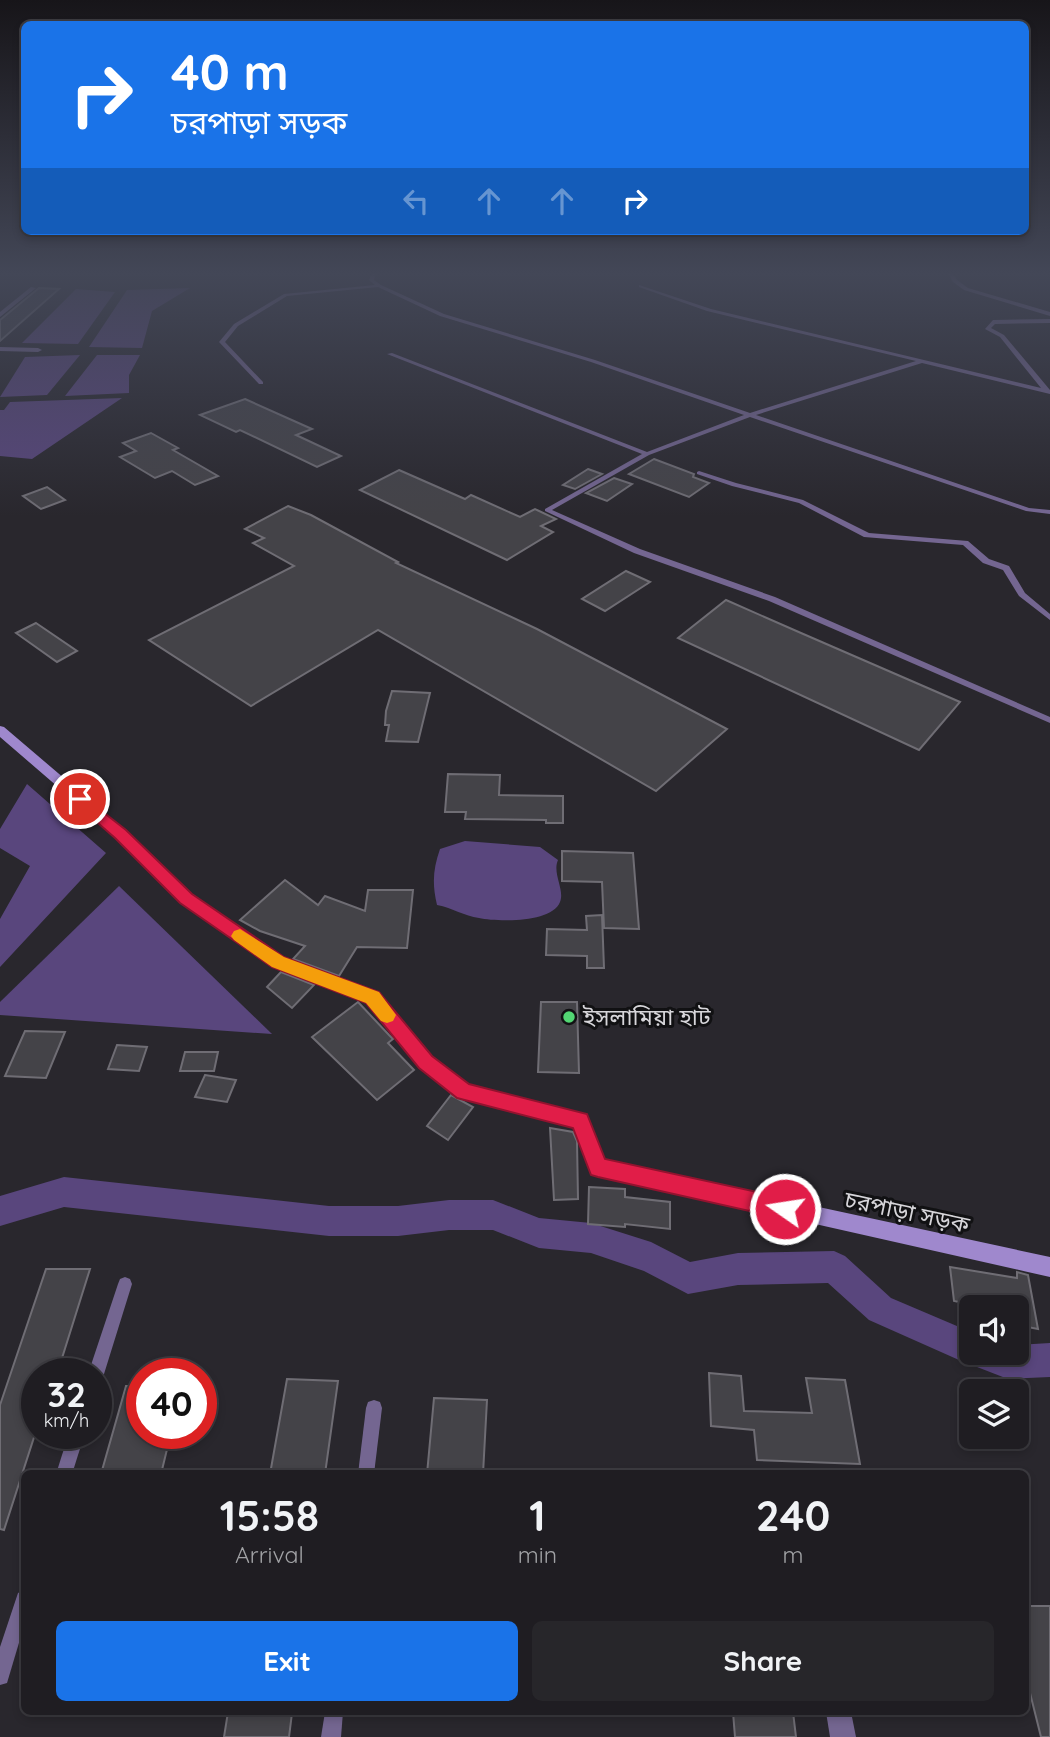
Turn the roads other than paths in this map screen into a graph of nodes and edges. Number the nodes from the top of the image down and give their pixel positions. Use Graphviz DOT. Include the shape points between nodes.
graph roads {
  1 [pos="233,354"];
  2 [pos="390,354"];
  3 [pos="571,354"];
  4 [pos="888,354"];
  5 [pos="1016,354"];
  6 [pos="920,362"];
  7 [pos="261,383"];
  8 [pos="1049,393"];
  9 [pos="752,414"];
  10 [pos="647,454"];
  11 [pos="699,473"];
  12 [pos="1050,512"];
  13 [pos="1050,618"];
  14 [pos="1050,720"];
  15 [pos="0,730"];
  16 [pos="1050,1267"];
  17 [pos="125,1284"];
  18 [pos="101,1358"];
  19 [pos="374,1408"];
  20 [pos="72,1449"];
  21 [pos="65,1470"];
  22 [pos="366,1470"];
  23 [pos="21,1608"];
  24 [pos="0,1675"];
  25 [pos="334,1715"];
  26 [pos="839,1715"];
  27 [pos="331,1737"];
  28 [pos="843,1737"];
  1 -- 7 [label="lane"];
  2 -- 10 [label="lane"];
  3 -- 9 [label="lane"];
  4 -- 6 [label="lane"];
  5 -- 8 [label="lane"];
  6 -- 8 [label="lane"];
  6 -- 9 [label="lane"];
  9 -- 10 [label="lane"];
  9 -- 12 [label="lane" via="1028,510"];
  10 -- 14 [label="lane" via="547,510 637,551 772,599"];
  11 -- 13 [label="lane" via="801,501 867,535 965,543 986,561 1006,568 1021,594"];
  15 -- 16 [label="street, চরপাড়া সড়ক" via="121,834 186,899 278,962 372,998 425,1062 464,1092 580,1121 598,1168"];
  17 -- 18 [label="lane"];
  19 -- 22 [label="lane"];
  20 -- 21 [label="lane"];
  23 -- 24 [label="lane"];
  25 -- 27 [label="lane"];
  26 -- 28 [label="street"];
}
